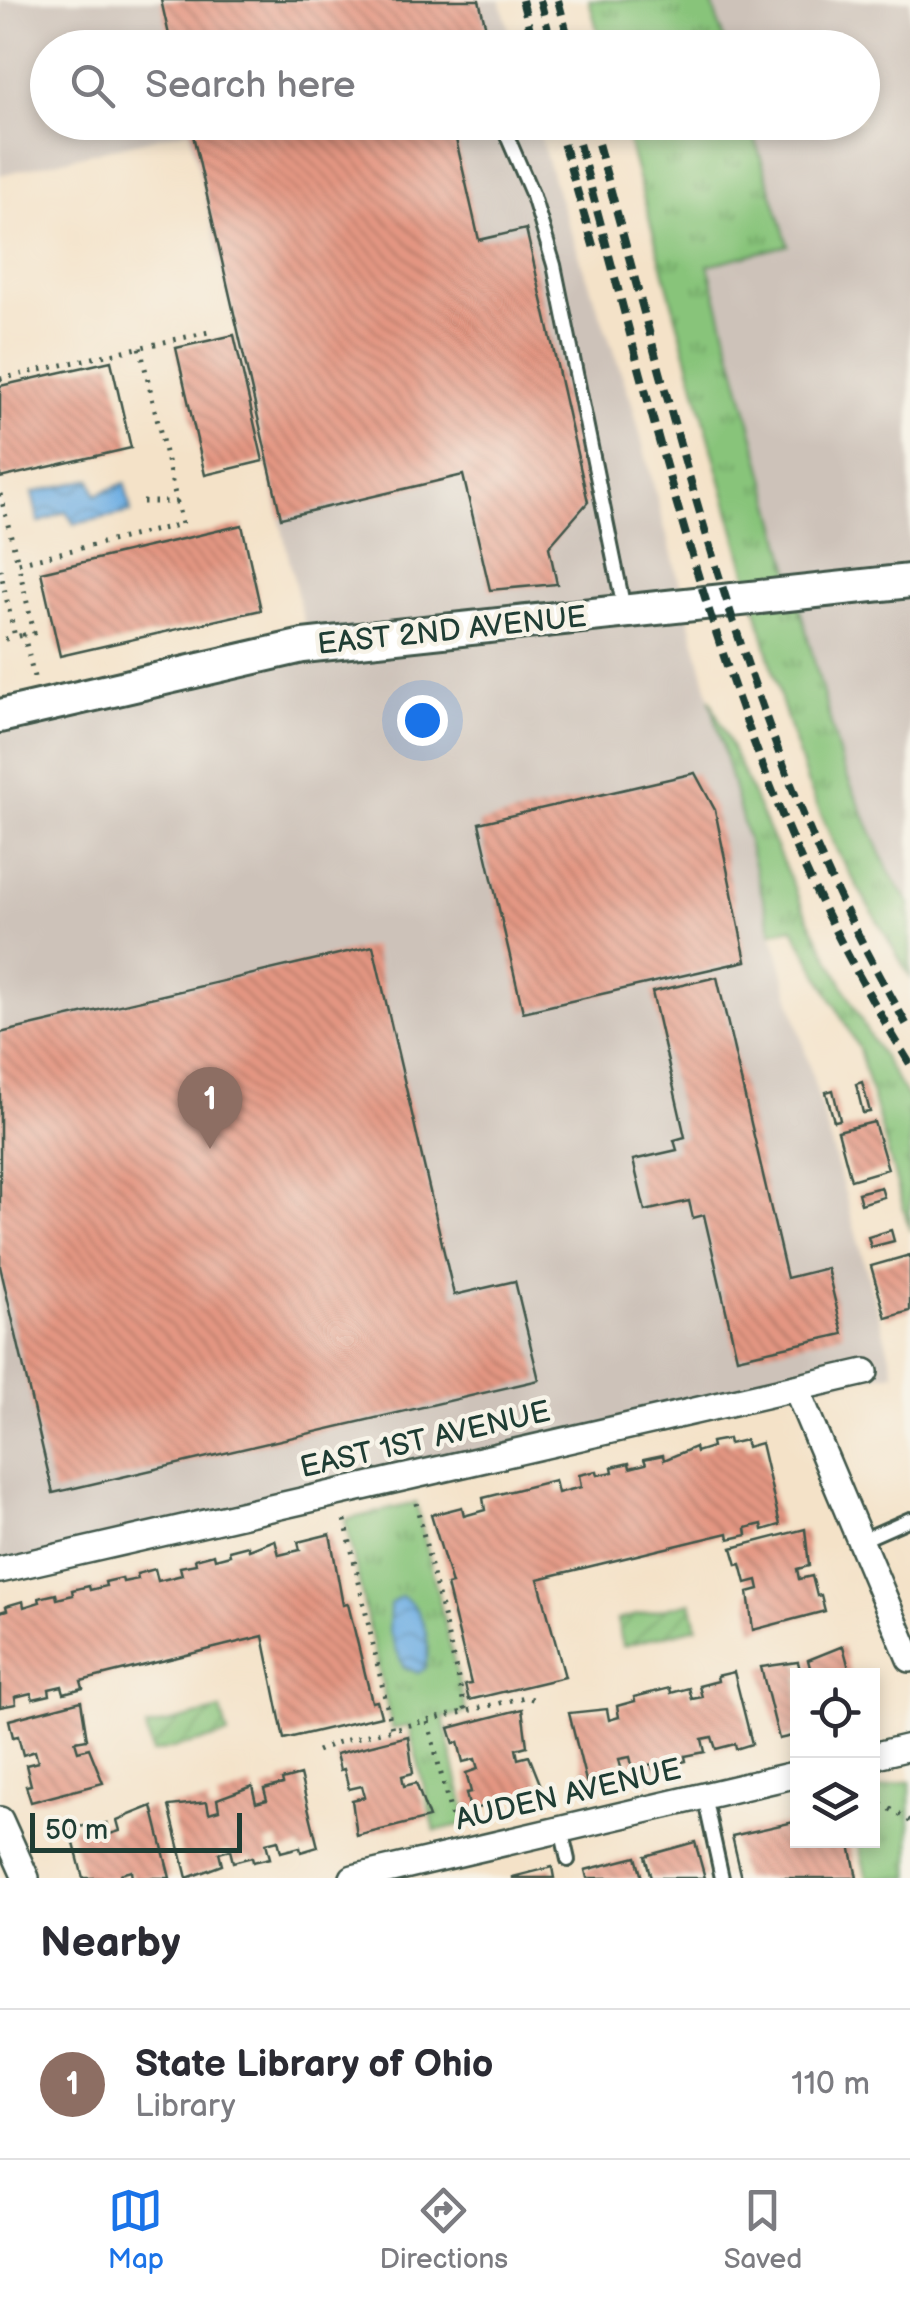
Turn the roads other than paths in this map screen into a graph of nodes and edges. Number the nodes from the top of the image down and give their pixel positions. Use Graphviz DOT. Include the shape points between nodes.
graph roads {
  1 [pos="509,140"];
  2 [pos="910,581"];
  3 [pos="624,611"];
  4 [pos="0,716"];
  5 [pos="865,1372"];
  6 [pos="796,1388"];
  7 [pos="910,1519"];
  8 [pos="860,1541"];
  9 [pos="0,1570"];
  10 [pos="910,1659"];
  11 [pos="910,1747"];
  12 [pos="880,1754"];
  13 [pos="790,1776"];
  14 [pos="704,1796"];
  15 [pos="0,1820"];
  16 [pos="560,1829"];
  17 [pos="568,1860"];
  18 [pos="26,1878"];
  19 [pos="353,1878"];
  20 [pos="722,1878"];
  1 -- 3 [label="lane" via="554,266"];
  2 -- 3 [label="street, EAST 2ND AVENUE"];
  3 -- 4 [label="street, EAST 2ND AVENUE" via="302,646"];
  5 -- 6 [label="street, EAST 1ST AVENUE"];
  6 -- 8 [label="street"];
  6 -- 9 [label="street, EAST 1ST AVENUE"];
  7 -- 8 [label="lane"];
  8 -- 10 [label="street"];
  11 -- 12 [label="street"];
  13 -- 14 [label="street, AUDEN AVENUE"];
  14 -- 16 [label="street, AUDEN AVENUE"];
  14 -- 20 [label="lane"];
  15 -- 18 [label="street"];
  16 -- 17 [label="lane"];
  16 -- 19 [label="street, AUDEN AVENUE"];
}
